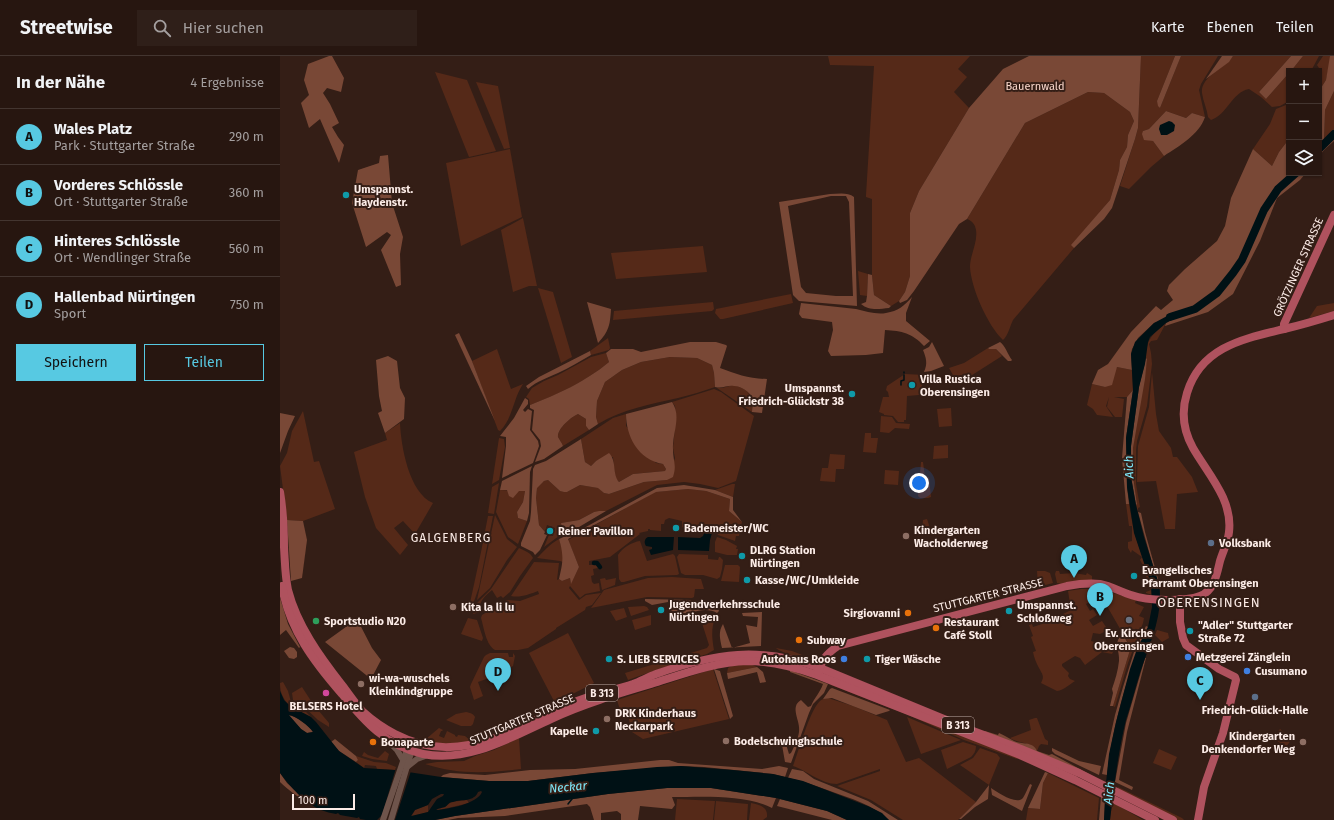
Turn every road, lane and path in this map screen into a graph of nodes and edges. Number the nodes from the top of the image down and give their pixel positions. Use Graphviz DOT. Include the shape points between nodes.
graph roads {
  1 [pos="1334,215"];
  2 [pos="1334,316"];
  3 [pos="1284,329"];
  4 [pos="280,492"];
  5 [pos="282,534"];
  6 [pos="280,564"];
  7 [pos="1180,599"];
  8 [pos="310,646"];
  9 [pos="818,671"];
  10 [pos="387,736"];
  11 [pos="411,746"];
  12 [pos="428,755"];
  13 [pos="404,764"];
  14 [pos="1124,800"];
  15 [pos="1202,800"];
  16 [pos="383,820"];
  17 [pos="391,820"];
  18 [pos="1155,820"];
  19 [pos="1173,820"];
  20 [pos="1193,820"];
  21 [pos="1198,820"];
  1 -- 3 [label="main road, GRÖTZINGER STRASSE" via="1284,324"];
  2 -- 3 [label="main road, STUTTGARTER STRASSE"];
  3 -- 7 [label="main road, STUTTGARTER STRASSE" via="1237,342 1218,351 1200,367 1189,385 1183,413 1187,435 1225,501 1230,523 1228,538 1212,585 1202,595"];
  4 -- 5 [label="main road, B 313"];
  5 -- 8 [label="main road, B 313" via="286,581"];
  6 -- 8 [label="main road, B 313" via="287,608 294,627"];
  7 -- 9 [label="main road, STUTTGARTER STRASSE" via="1150,599 1099,584 1067,586 848,642 828,652"];
  7 -- 15 [label="main road" via="1180,622 1186,645 1236,679 1223,733"];
  8 -- 10 [label="main road, B 313" via="358,706"];
  9 -- 11 [label="main road, STUTTGARTER STRASSE / B 313" via="796,660 773,655 721,656 668,670 572,703 507,733 478,743 444,748"];
  9 -- 12 [label="main road, STUTTGARTER STRASSE / B 313" via="767,662 722,663 586,704 487,747 456,755"];
  9 -- 14 [label="main road, B 313" via="1092,784"];
  10 -- 11 [label="main road, B 313"];
  10 -- 13 [label="street" via="401,754"];
  11 -- 12 [label="main road, STUTTGARTER STRASSE / B 313"];
  11 -- 13 [label="street"];
  12 -- 13 [label="street"];
  13 -- 16 [label="street"];
  13 -- 17 [label="street"];
  14 -- 18 [label="main road, B 313"];
  14 -- 19 [label="main road, B 313"];
  15 -- 20 [label="main road"];
  15 -- 21 [label="main road"];
}
